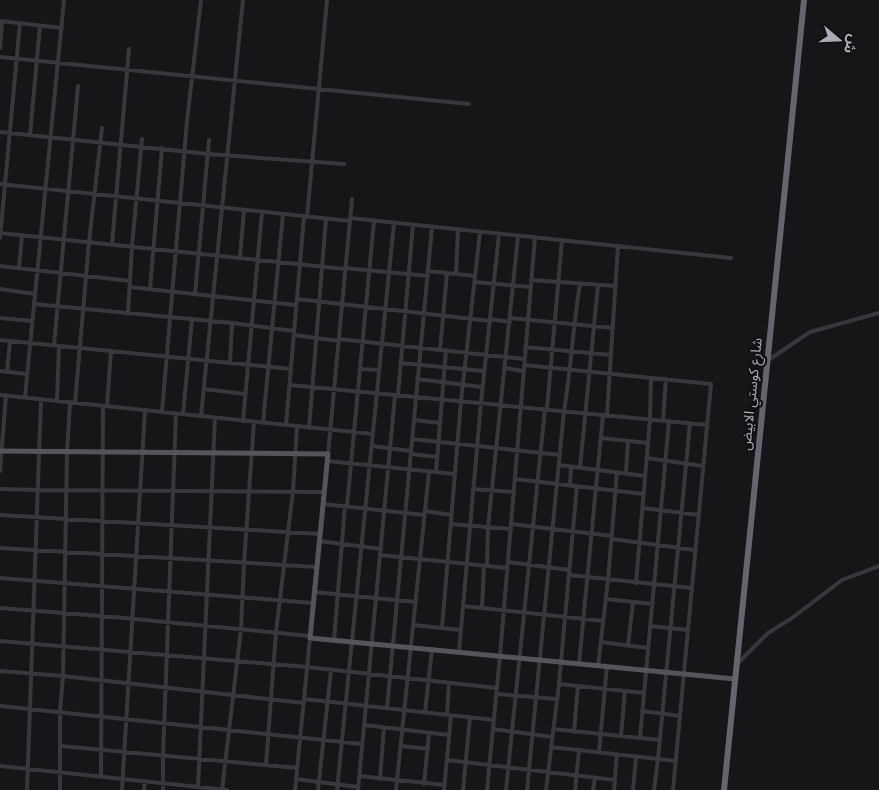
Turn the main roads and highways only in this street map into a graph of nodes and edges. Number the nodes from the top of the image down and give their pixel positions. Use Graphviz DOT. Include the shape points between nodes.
graph roads {
  1 [pos="804,0"];
  2 [pos="1,451"];
  3 [pos="735,679"];
  4 [pos="724,790"];
  1 -- 3 [label="highway, شارع كوستي الابيض"];
  2 -- 3 [label="main road" via="328,454 310,637"];
  3 -- 4 [label="highway, شارع كوستي الابيض"];
}
